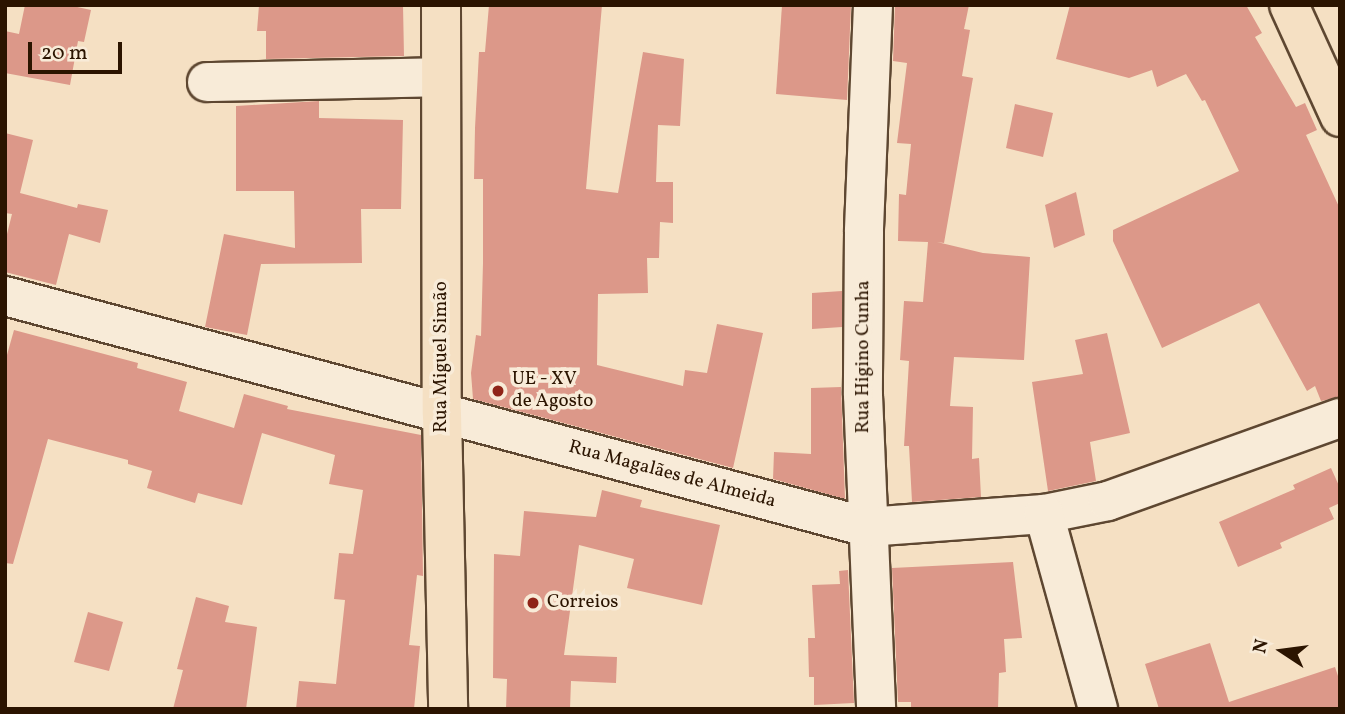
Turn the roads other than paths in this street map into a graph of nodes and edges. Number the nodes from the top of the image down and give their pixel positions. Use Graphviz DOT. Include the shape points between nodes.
graph roads {
  1 [pos="441,5"];
  2 [pos="873,5"];
  3 [pos="1289,5"];
  4 [pos="441,77"];
  5 [pos="207,82"];
  6 [pos="1340,117"];
  7 [pos="5,296"];
  8 [pos="442,414"];
  9 [pos="1340,418"];
  10 [pos="1044,514"];
  11 [pos="867,527"];
  12 [pos="448,709"];
  13 [pos="876,709"];
  14 [pos="1098,709"];
  1 -- 4 [label="main road, Rua Miguel Simão"];
  2 -- 11 [label="street, Rua Higino Cunha" via="864,259"];
  3 -- 6 [label="main road"];
  4 -- 5 [label="street"];
  4 -- 8 [label="main road, Rua Miguel Simão"];
  7 -- 8 [label="street, Rua Magalães de Almeida"];
  8 -- 11 [label="street, Rua Magalães de Almeida"];
  8 -- 12 [label="main road, Rua Miguel Simão"];
  9 -- 10 [label="street, Rua Magalães de Almeida" via="1165,482"];
  10 -- 11 [label="street, Rua Magalães de Almeida"];
  10 -- 14 [label="street"];
  11 -- 13 [label="street, Rua Higino Cunha"];
}
